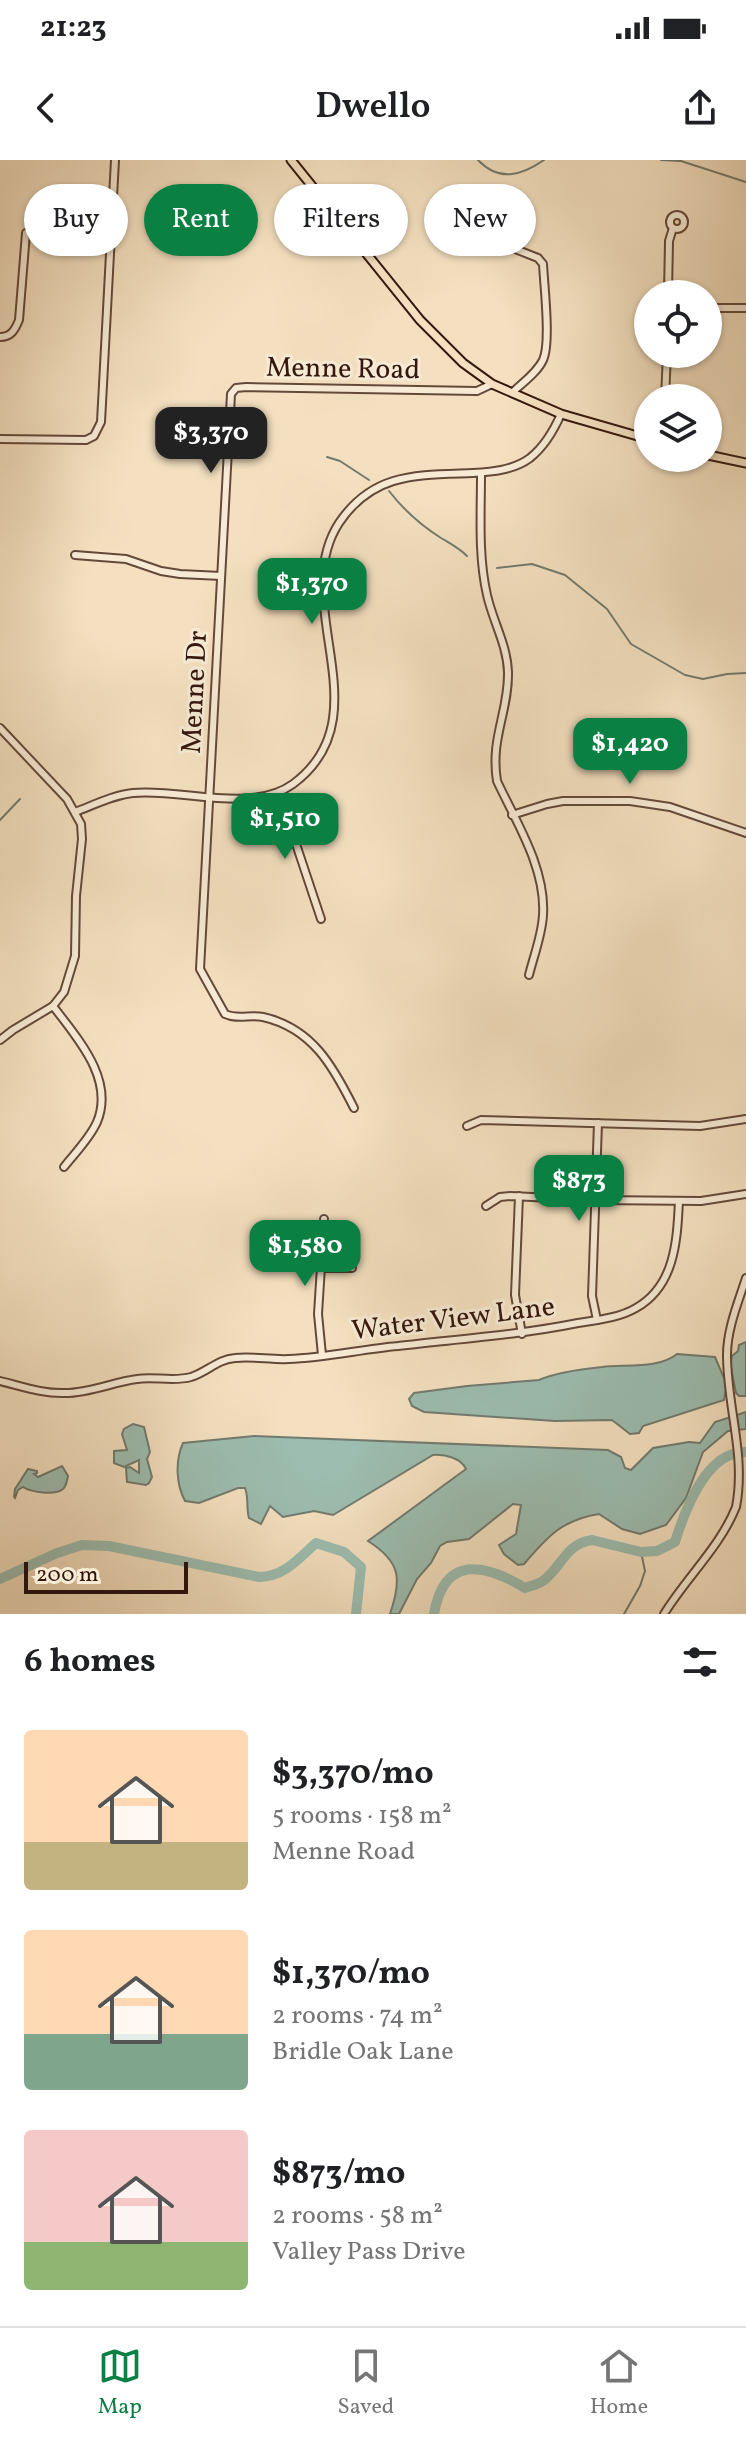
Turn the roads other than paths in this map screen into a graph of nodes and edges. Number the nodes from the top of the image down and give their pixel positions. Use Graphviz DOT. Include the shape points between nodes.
graph roads {
  1 [pos="115,160"];
  2 [pos="291,160"];
  3 [pos="673,228"];
  4 [pos="24,256"];
  5 [pos="533,256"];
  6 [pos="668,280"];
  7 [pos="722,308"];
  8 [pos="746,308"];
  9 [pos="0,337"];
  10 [pos="492,384"];
  11 [pos="512,393"];
  12 [pos="561,414"];
  13 [pos="634,435"];
  14 [pos="0,439"];
  15 [pos="722,458"];
  16 [pos="746,463"];
  17 [pos="481,473"];
  18 [pos="75,555"];
  19 [pos="221,576"];
  20 [pos="0,728"];
  21 [pos="279,793"];
  22 [pos="211,796"];
  23 [pos="75,812"];
  24 [pos="512,815"];
  25 [pos="746,833"];
  26 [pos="321,919"];
  27 [pos="529,975"];
  28 [pos="53,1006"];
  29 [pos="0,1040"];
  30 [pos="354,1108"];
  31 [pos="746,1119"];
  32 [pos="598,1123"];
  33 [pos="467,1126"];
  34 [pos="64,1167"];
  35 [pos="746,1194"];
  36 [pos="519,1196"];
  37 [pos="595,1200"];
  38 [pos="679,1201"];
  39 [pos="486,1206"];
  40 [pos="324,1219"];
  41 [pos="321,1268"];
  42 [pos="352,1268"];
  43 [pos="746,1278"];
  44 [pos="597,1320"];
  45 [pos="522,1334"];
  46 [pos="322,1355"];
  47 [pos="0,1381"];
  48 [pos="664,1614"];
  1 -- 14 [label="street" via="98,431 86,440"];
  2 -- 10 [label="main road" via="420,320"];
  3 -- 6 [label="street"];
  4 -- 9 [label="street" via="19,320 14,331"];
  5 -- 11 [label="street" via="543,264 545,358"];
  7 -- 8 [label="street"];
  10 -- 11 [label="main road"];
  10 -- 19 [label="street, Menne Road" via="477,391 236,388 228,428"];
  11 -- 12 [label="main road"];
  12 -- 13 [label="main road"];
  12 -- 17 [label="street" via="529,459"];
  15 -- 16 [label="main road"];
  17 -- 21 [label="street" via="409,476 380,485 356,502 336,527 323,566 333,723 314,767"];
  17 -- 24 [label="street" via="487,595 507,653 495,769"];
  18 -- 19 [label="street"];
  19 -- 22 [label="street, Menne Dr"];
  20 -- 23 [label="street"];
  21 -- 22 [label="street"];
  21 -- 26 [label="street"];
  22 -- 23 [label="street" via="131,793"];
  22 -- 30 [label="street, Menne Dr" via="202,976 225,1014 258,1016 301,1031"];
  23 -- 28 [label="street" via="82,839 75,956 64,992"];
  24 -- 25 [label="street" via="563,801 630,801 670,807"];
  24 -- 27 [label="street" via="543,897"];
  28 -- 29 [label="street"];
  28 -- 34 [label="street" via="95,1066 101,1091 97,1121"];
  31 -- 32 [label="street" via="700,1126"];
  32 -- 33 [label="street" via="481,1120"];
  32 -- 37 [label="street"];
  35 -- 38 [label="street"];
  36 -- 37 [label="street"];
  36 -- 39 [label="street" via="500,1197"];
  36 -- 45 [label="street" via="515,1295"];
  37 -- 38 [label="street"];
  37 -- 44 [label="street" via="592,1296"];
  38 -- 44 [label="street, Water View Lane" via="676,1249 663,1283 637,1308"];
  40 -- 41 [label="street"];
  41 -- 42 [label="street"];
  41 -- 46 [label="street"];
  43 -- 48 [label="street" via="727,1358 743,1482 736,1507"];
  44 -- 45 [label="street, Water View Lane"];
  45 -- 46 [label="street, Water View Lane"];
  46 -- 47 [label="street, Water View Lane" via="233,1358 192,1377 134,1379 83,1392 39,1391"];
}
